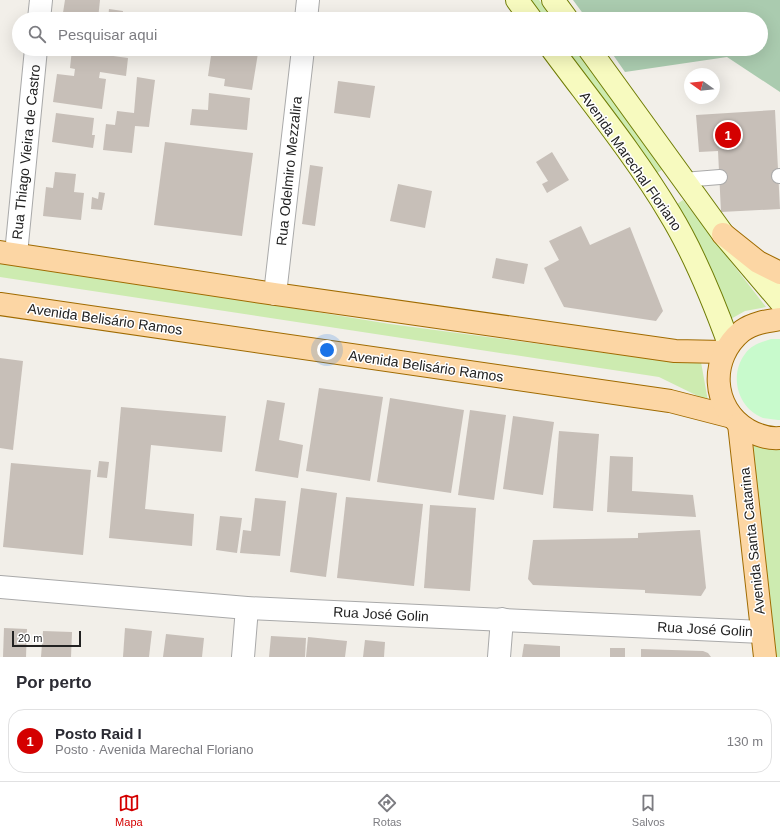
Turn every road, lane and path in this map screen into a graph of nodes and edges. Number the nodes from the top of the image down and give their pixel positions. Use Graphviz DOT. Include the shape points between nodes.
graph roads {
  1 [pos="41,0"];
  2 [pos="308,0"];
  3 [pos="517,0"];
  4 [pos="553,0"];
  5 [pos="40,12"];
  6 [pos="307,12"];
  7 [pos="526,12"];
  8 [pos="562,12"];
  9 [pos="35,56"];
  10 [pos="301,56"];
  11 [pos="557,56"];
  12 [pos="593,56"];
  13 [pos="720,177"];
  14 [pos="683,180"];
  15 [pos="658,195"];
  16 [pos="723,234"];
  17 [pos="8,253"];
  18 [pos="780,272"];
  19 [pos="275,294"];
  20 [pos="780,301"];
  21 [pos="0,304"];
  22 [pos="780,319"];
  23 [pos="727,348"];
  24 [pos="735,421"];
  25 [pos="780,438"];
  26 [pos="0,587"];
  27 [pos="247,608"];
  28 [pos="502,619"];
  29 [pos="762,632"];
  30 [pos="243,657"];
  31 [pos="499,657"];
  32 [pos="765,657"];
  1 -- 5 [label="street"];
  2 -- 6 [label="street"];
  3 -- 7 [label="main road"];
  4 -- 8 [label="main road"];
  9 -- 17 [label="street, Rua Thiago Vieira de Castro"];
  10 -- 19 [label="street, Rua Odelmiro Mezzalira"];
  11 -- 15 [label="main road, Avenida Marechal Floriano"];
  12 -- 14 [label="main road"];
  13 -- 14 [label="lane"];
  14 -- 15 [label="main road"];
  14 -- 16 [label="main road"];
  15 -- 23 [label="main road, Avenida Marechal Floriano" via="689,247 716,309"];
  16 -- 18 [label="main road" via="758,262"];
  16 -- 20 [label="main road"];
  17 -- 19 [label="main road"];
  19 -- 23 [label="main road" via="675,351"];
  21 -- 24 [label="main road, Avenida Belisário Ramos" via="670,401"];
  22 -- 23 [label="main road" via="760,322 743,330"];
  23 -- 24 [label="main road" via="719,369 718,386 723,402"];
  24 -- 25 [label="main road" via="756,434"];
  24 -- 29 [label="main road, Avenida Santa Catarina"];
  26 -- 27 [label="street, Rua José Golin"];
  27 -- 28 [label="street, Rua José Golin"];
  27 -- 30 [label="street"];
  28 -- 29 [label="street, Rua José Golin"];
  28 -- 31 [label="street"];
  29 -- 32 [label="main road, Avenida Santa Catarina"];
}
